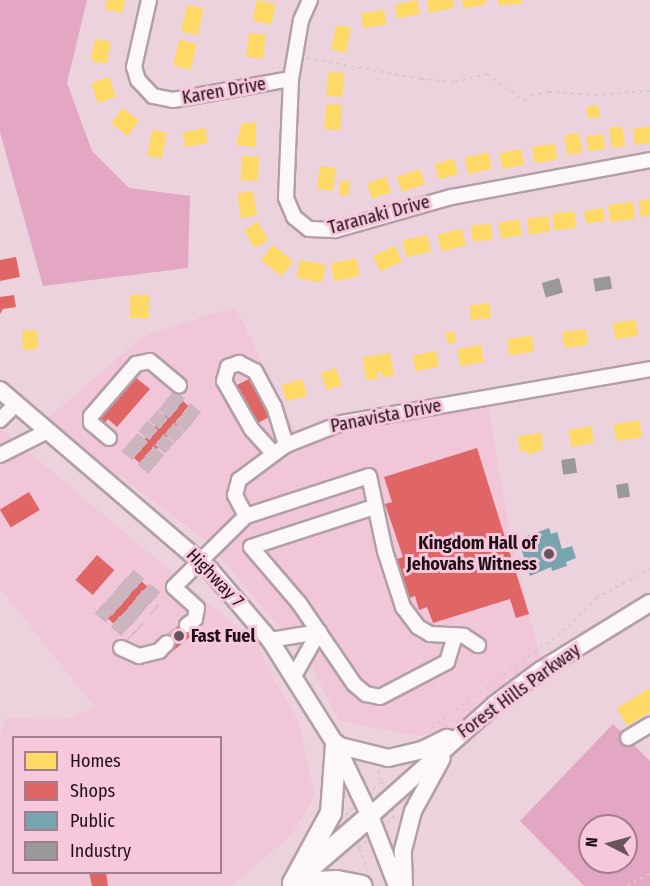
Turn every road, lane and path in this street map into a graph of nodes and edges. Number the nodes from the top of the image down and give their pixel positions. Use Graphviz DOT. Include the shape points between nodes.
graph roads {
  1 [pos="149,0"];
  2 [pos="310,0"];
  3 [pos="296,55"];
  4 [pos="291,79"];
  5 [pos="650,91"];
  6 [pos="650,160"];
  7 [pos="650,369"];
  8 [pos="179,385"];
  9 [pos="0,390"];
  10 [pos="16,404"];
  11 [pos="0,420"];
  12 [pos="279,420"];
  13 [pos="48,431"];
  14 [pos="256,433"];
  15 [pos="109,438"];
  16 [pos="286,445"];
  17 [pos="273,453"];
  18 [pos="0,455"];
  19 [pos="374,507"];
  20 [pos="246,516"];
  21 [pos="201,562"];
  22 [pos="650,569"];
  23 [pos="650,603"];
  24 [pos="187,625"];
  25 [pos="319,632"];
  26 [pos="455,636"];
  27 [pos="270,640"];
  28 [pos="167,643"];
  29 [pos="478,645"];
  30 [pos="121,648"];
  31 [pos="295,674"];
  32 [pos="650,725"];
  33 [pos="429,730"];
  34 [pos="459,733"];
  35 [pos="628,738"];
  36 [pos="336,745"];
  37 [pos="376,763"];
  38 [pos="382,781"];
  39 [pos="370,816"];
  40 [pos="359,848"];
  41 [pos="650,874"];
  42 [pos="367,883"];
  43 [pos="291,885"];
  44 [pos="397,886"];
  45 [pos="404,886"];
  46 [pos="627,886"];
  1 -- 4 [label="street, Karen Drive" via="134,67 138,80 153,96 173,100"];
  2 -- 3 [label="street, Taranaki Drive" via="301,20"];
  3 -- 4 [label="street, Taranaki Drive"];
  3 -- 5 [label="path" via="421,79 455,81 487,74 524,101 531,95 549,92 595,95"];
  4 -- 6 [label="street, Taranaki Drive" via="287,205 298,222 309,229 335,230 442,199"];
  7 -- 16 [label="street, Panavista Drive" via="342,423"];
  8 -- 15 [label="street" via="150,361 136,364 91,416 91,423"];
  9 -- 10 [label="main road, Highway 7"];
  10 -- 11 [label="street"];
  10 -- 13 [label="main road, Highway 7"];
  12 -- 14 [label="street"];
  12 -- 14 [label="street" via="255,371 233,363 224,381"];
  12 -- 16 [label="street"];
  13 -- 18 [label="street"];
  13 -- 21 [label="main road, Highway 7"];
  14 -- 17 [label="street"];
  16 -- 17 [label="street, Panavista Drive"];
  17 -- 20 [label="street, Panavista Drive" via="237,484 236,499"];
  19 -- 20 [label="street" via="369,476"];
  19 -- 25 [label="street" via="251,547"];
  19 -- 26 [label="street" via="403,607 425,632"];
  20 -- 21 [label="street"];
  21 -- 24 [label="street" via="174,587 197,608 195,619"];
  21 -- 27 [label="main road, Highway 7"];
  22 -- 33 [label="path" via="596,598 569,627"];
  23 -- 34 [label="main road, Forest Hills Parkway" via="541,670"];
  25 -- 26 [label="street" via="354,684 372,697 447,662"];
  25 -- 27 [label="street"];
  25 -- 31 [label="street"];
  26 -- 29 [label="street" via="464,636"];
  27 -- 31 [label="main road, Highway 7"];
  28 -- 30 [label="street" via="159,651 139,656"];
  31 -- 36 [label="main road, Highway 7"];
  32 -- 35 [label="street"];
  34 -- 36 [label="main road" via="399,757 377,756"];
  34 -- 39 [label="main road, Forest Hills Parkway"];
  34 -- 45 [label="main road" via="413,811 404,850"];
  36 -- 39 [label="main road, Highway 7"];
  36 -- 43 [label="highway" via="331,813"];
  37 -- 38 [label="path"];
  39 -- 43 [label="highway"];
  39 -- 44 [label="main road, Highway 7"];
  40 -- 42 [label="path"];
  41 -- 46 [label="path"];
  42 -- 43 [label="highway"];
}
